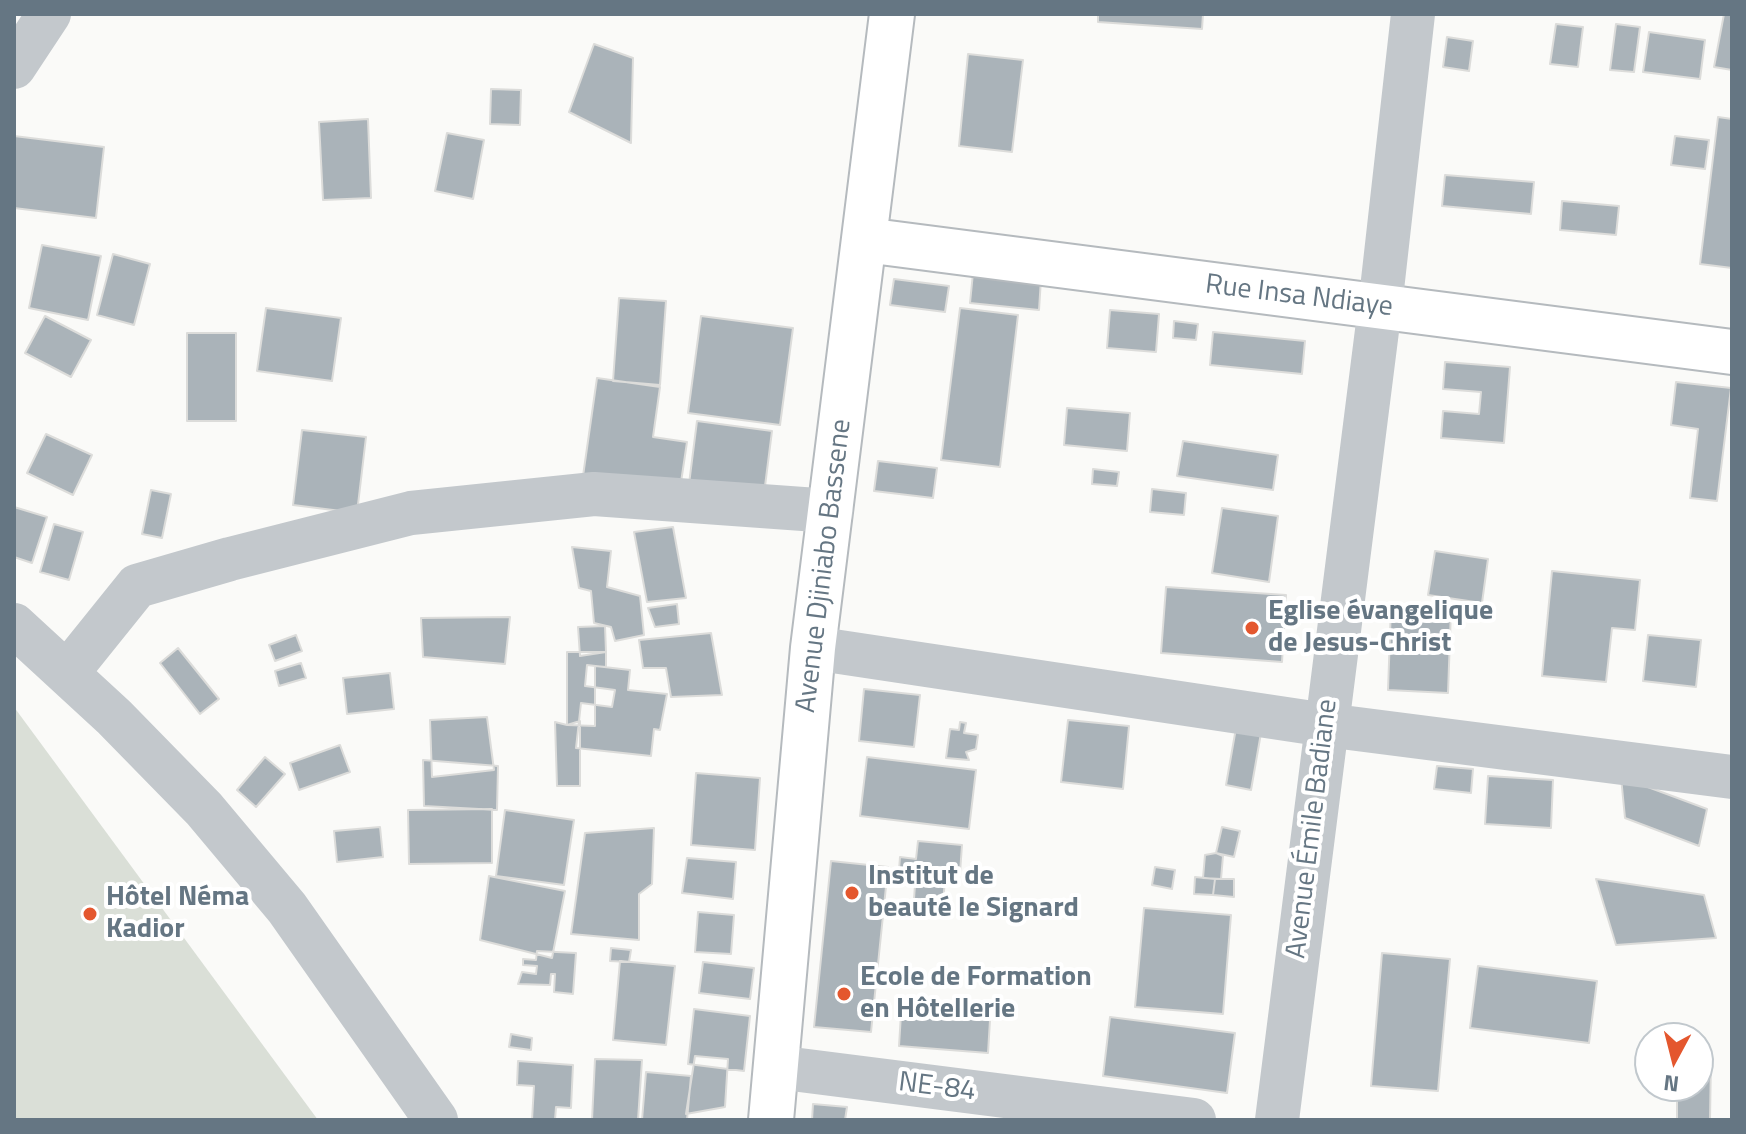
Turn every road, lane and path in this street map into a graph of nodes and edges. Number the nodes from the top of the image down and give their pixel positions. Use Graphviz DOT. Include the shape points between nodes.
graph roads {
  1 [pos="49,14"];
  2 [pos="892,14"];
  3 [pos="1413,14"];
  4 [pos="14,67"];
  5 [pos="865,240"];
  6 [pos="1380,307"];
  7 [pos="1732,352"];
  8 [pos="831,511"];
  9 [pos="14,625"];
  10 [pos="813,648"];
  11 [pos="67,673"];
  12 [pos="1326,725"];
  13 [pos="1732,777"];
  14 [pos="776,1067"];
  15 [pos="436,1120"];
  16 [pos="771,1120"];
  17 [pos="1194,1120"];
  18 [pos="1277,1120"];
  1 -- 4 [label="street"];
  2 -- 5 [label="main road, Avenue Djiniabo Bassene"];
  3 -- 6 [label="street, Avenue Émile Badiane"];
  5 -- 6 [label="main road, Rue Insa Ndiaye"];
  5 -- 8 [label="main road, Avenue Djiniabo Bassene"];
  6 -- 7 [label="main road, Rue Insa Ndiaye"];
  6 -- 12 [label="street, Avenue Émile Badiane"];
  8 -- 10 [label="main road, Avenue Djiniabo Bassene"];
  8 -- 11 [label="street" via="594,494 411,513 137,586"];
  9 -- 11 [label="street"];
  10 -- 12 [label="street"];
  10 -- 14 [label="main road, Avenue Djiniabo Bassene"];
  11 -- 15 [label="street" via="204,809 287,908"];
  12 -- 13 [label="street"];
  12 -- 18 [label="street, Avenue Émile Badiane"];
  14 -- 16 [label="main road, Avenue Djiniabo Bassene"];
  14 -- 17 [label="street, NE-84"];
}
